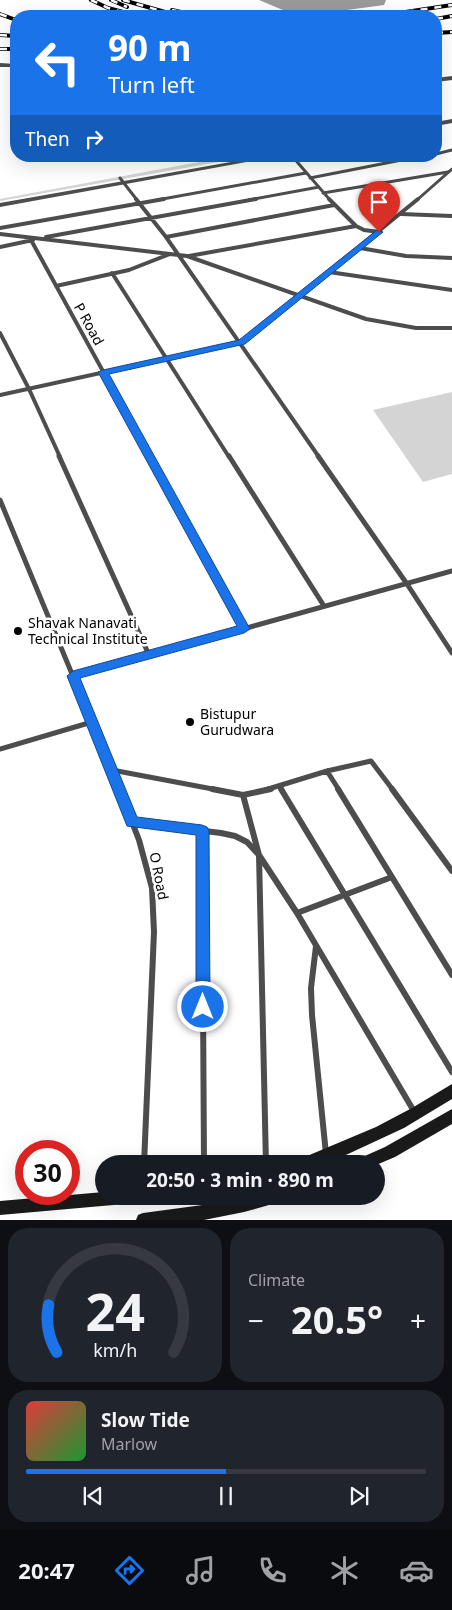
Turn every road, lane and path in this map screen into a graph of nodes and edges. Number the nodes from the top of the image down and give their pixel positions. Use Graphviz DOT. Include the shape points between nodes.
graph roads {
  1 [pos="218,162"];
  2 [pos="238,162"];
  3 [pos="297,162"];
  4 [pos="391,162"];
  5 [pos="450,170"];
  6 [pos="306,173"];
  7 [pos="310,178"];
  8 [pos="122,180"];
  9 [pos="319,187"];
  10 [pos="324,193"];
  11 [pos="0,199"];
  12 [pos="139,202"];
  13 [pos="0,205"];
  14 [pos="334,205"];
  15 [pos="401,214"];
  16 [pos="452,216"];
  17 [pos="151,217"];
  18 [pos="356,226"];
  19 [pos="0,228"];
  20 [pos="379,232"];
  21 [pos="0,234"];
  22 [pos="166,237"];
  23 [pos="41,238"];
  24 [pos="31,240"];
  25 [pos="0,247"];
  26 [pos="360,248"];
  27 [pos="170,254"];
  28 [pos="178,255"];
  29 [pos="187,256"];
  30 [pos="452,258"];
  31 [pos="329,272"];
  32 [pos="112,274"];
  33 [pos="56,286"];
  34 [pos="452,290"];
  35 [pos="299,296"];
  36 [pos="452,328"];
  37 [pos="0,333"];
  38 [pos="239,342"];
  39 [pos="168,359"];
  40 [pos="103,372"];
  41 [pos="28,389"];
  42 [pos="0,395"];
  43 [pos="0,500"];
  44 [pos="452,571"];
  45 [pos="407,584"];
  46 [pos="324,606"];
  47 [pos="244,629"];
  48 [pos="452,654"];
  49 [pos="149,655"];
  50 [pos="73,676"];
  51 [pos="92,722"];
  52 [pos="0,749"];
  53 [pos="112,770"];
  54 [pos="327,771"];
  55 [pos="280,787"];
  56 [pos="244,795"];
  57 [pos="132,822"];
  58 [pos="202,831"];
  59 [pos="259,855"];
  60 [pos="452,871"];
  61 [pos="392,878"];
  62 [pos="345,895"];
  63 [pos="297,913"];
  64 [pos="316,945"];
  65 [pos="452,975"];
  66 [pos="452,1072"];
  67 [pos="452,1091"];
  68 [pos="416,1114"];
  69 [pos="452,1116"];
  70 [pos="144,1155"];
  71 [pos="204,1155"];
  72 [pos="266,1155"];
  73 [pos="327,1155"];
  74 [pos="329,1155"];
  75 [pos="383,1155"];
  76 [pos="95,1200"];
  77 [pos="244,1205"];
  78 [pos="0,1208"];
  79 [pos="143,1220"];
  1 -- 8 [label="street"];
  2 -- 8 [label="street"];
  3 -- 6 [label="street"];
  4 -- 7 [label="street"];
  5 -- 10 [label="street"];
  5 -- 15 [label="street"];
  6 -- 7 [label="street"];
  6 -- 12 [label="street"];
  7 -- 9 [label="street"];
  8 -- 11 [label="street"];
  8 -- 12 [label="street"];
  8 -- 13 [label="street"];
  9 -- 10 [label="street"];
  9 -- 17 [label="street"];
  10 -- 14 [label="street"];
  12 -- 17 [label="street"];
  12 -- 19 [label="street"];
  14 -- 18 [label="street"];
  14 -- 22 [label="street"];
  15 -- 16 [label="street"];
  15 -- 20 [label="street"];
  17 -- 22 [label="street"];
  17 -- 23 [label="street"];
  18 -- 20 [label="street"];
  18 -- 29 [label="street"];
  20 -- 26 [label="street"];
  21 -- 23 [label="street"];
  22 -- 28 [label="street"];
  23 -- 24 [label="street"];
  23 -- 27 [label="street"];
  24 -- 25 [label="street"];
  24 -- 33 [label="street, P Road"];
  26 -- 30 [label="street" via="406,256"];
  26 -- 31 [label="street"];
  27 -- 28 [label="street"];
  27 -- 32 [label="street" via="143,266"];
  28 -- 29 [label="street"];
  28 -- 38 [label="street"];
  29 -- 35 [label="street"];
  31 -- 34 [label="street"];
  31 -- 35 [label="street"];
  32 -- 33 [label="street"];
  32 -- 39 [label="street"];
  33 -- 40 [label="street, P Road"];
  35 -- 36 [label="street" via="366,318 416,328"];
  35 -- 38 [label="street"];
  37 -- 41 [label="street"];
  38 -- 39 [label="street"];
  38 -- 45 [label="street"];
  39 -- 40 [label="street"];
  39 -- 46 [label="street"];
  40 -- 41 [label="street"];
  40 -- 47 [label="street, P Road"];
  41 -- 42 [label="street"];
  41 -- 49 [label="street"];
  43 -- 50 [label="street, O Road"];
  44 -- 45 [label="street"];
  45 -- 46 [label="street"];
  45 -- 48 [label="street"];
  46 -- 47 [label="street"];
  47 -- 49 [label="street"];
  49 -- 50 [label="street"];
  50 -- 51 [label="street, O Road"];
  51 -- 52 [label="street"];
  51 -- 53 [label="street, O Road"];
  53 -- 56 [label="street"];
  53 -- 57 [label="street, O Road"];
  54 -- 55 [label="street"];
  54 -- 60 [label="street" via="371,761"];
  54 -- 61 [label="street"];
  55 -- 56 [label="street"];
  55 -- 62 [label="street"];
  56 -- 59 [label="street"];
  57 -- 58 [label="street"];
  57 -- 70 [label="street, O Road" via="152,888 154,932"];
  58 -- 59 [label="street" via="234,836 247,842"];
  58 -- 71 [label="street"];
  59 -- 63 [label="street"];
  59 -- 72 [label="street"];
  61 -- 62 [label="street"];
  61 -- 65 [label="street"];
  62 -- 63 [label="street"];
  62 -- 66 [label="street"];
  63 -- 64 [label="street"];
  64 -- 68 [label="street"];
  64 -- 73 [label="street" via="311,988 312,1015"];
  67 -- 68 [label="main road"];
  68 -- 74 [label="main road"];
  69 -- 75 [label="main road"];
  76 -- 78 [label="main road"];
  77 -- 79 [label="main road"];
}
